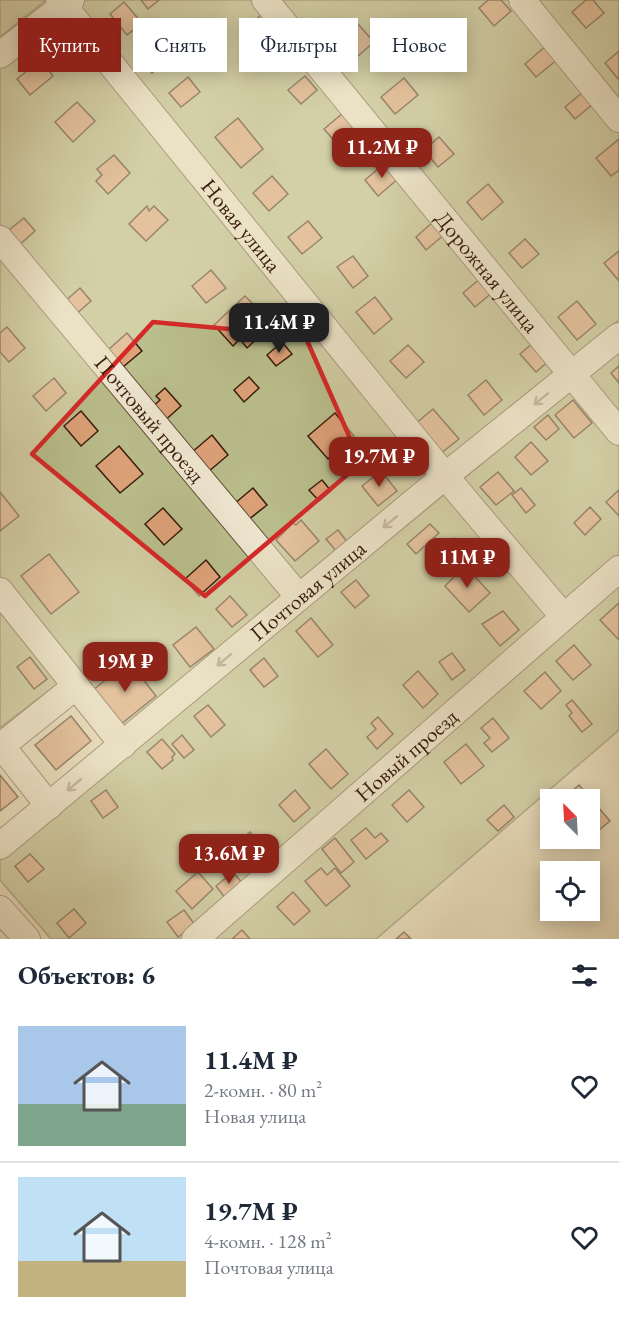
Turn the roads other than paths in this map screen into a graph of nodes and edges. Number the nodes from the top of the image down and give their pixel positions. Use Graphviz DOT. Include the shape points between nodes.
graph roads {
  1 [pos="266,0"];
  2 [pos="522,0"];
  3 [pos="64,2"];
  4 [pos="0,55"];
  5 [pos="619,119"];
  6 [pos="0,239"];
  7 [pos="619,336"];
  8 [pos="572,374"];
  9 [pos="619,432"];
  10 [pos="445,476"];
  11 [pos="619,570"];
  12 [pos="0,591"];
  13 [pos="299,597"];
  14 [pos="563,616"];
  15 [pos="76,686"];
  16 [pos="123,745"];
  17 [pos="0,746"];
  18 [pos="49,806"];
  19 [pos="0,846"];
  20 [pos="0,909"];
  21 [pos="27,939"];
  22 [pos="195,939"];
  1 -- 8 [label="street, Дорожная улица"];
  2 -- 5 [label="street"];
  3 -- 4 [label="street"];
  3 -- 10 [label="street, Новая улица"];
  6 -- 13 [label="street, Почтовый проезд"];
  7 -- 8 [label="street, Почтовая улица"];
  8 -- 9 [label="street, Дорожная улица"];
  8 -- 10 [label="street, Почтовая улица, one-way"];
  10 -- 13 [label="street, Почтовая улица, one-way"];
  10 -- 14 [label="street, Новая улица"];
  11 -- 14 [label="street, Новый проезд"];
  12 -- 15 [label="street"];
  13 -- 16 [label="street, Почтовая улица, one-way"];
  14 -- 22 [label="street, Новый проезд"];
  15 -- 16 [label="street"];
  15 -- 17 [label="street"];
  16 -- 18 [label="street, Почтовая улица, one-way"];
  17 -- 18 [label="street"];
  18 -- 19 [label="street, Почтовая улица"];
  20 -- 21 [label="street"];
}
